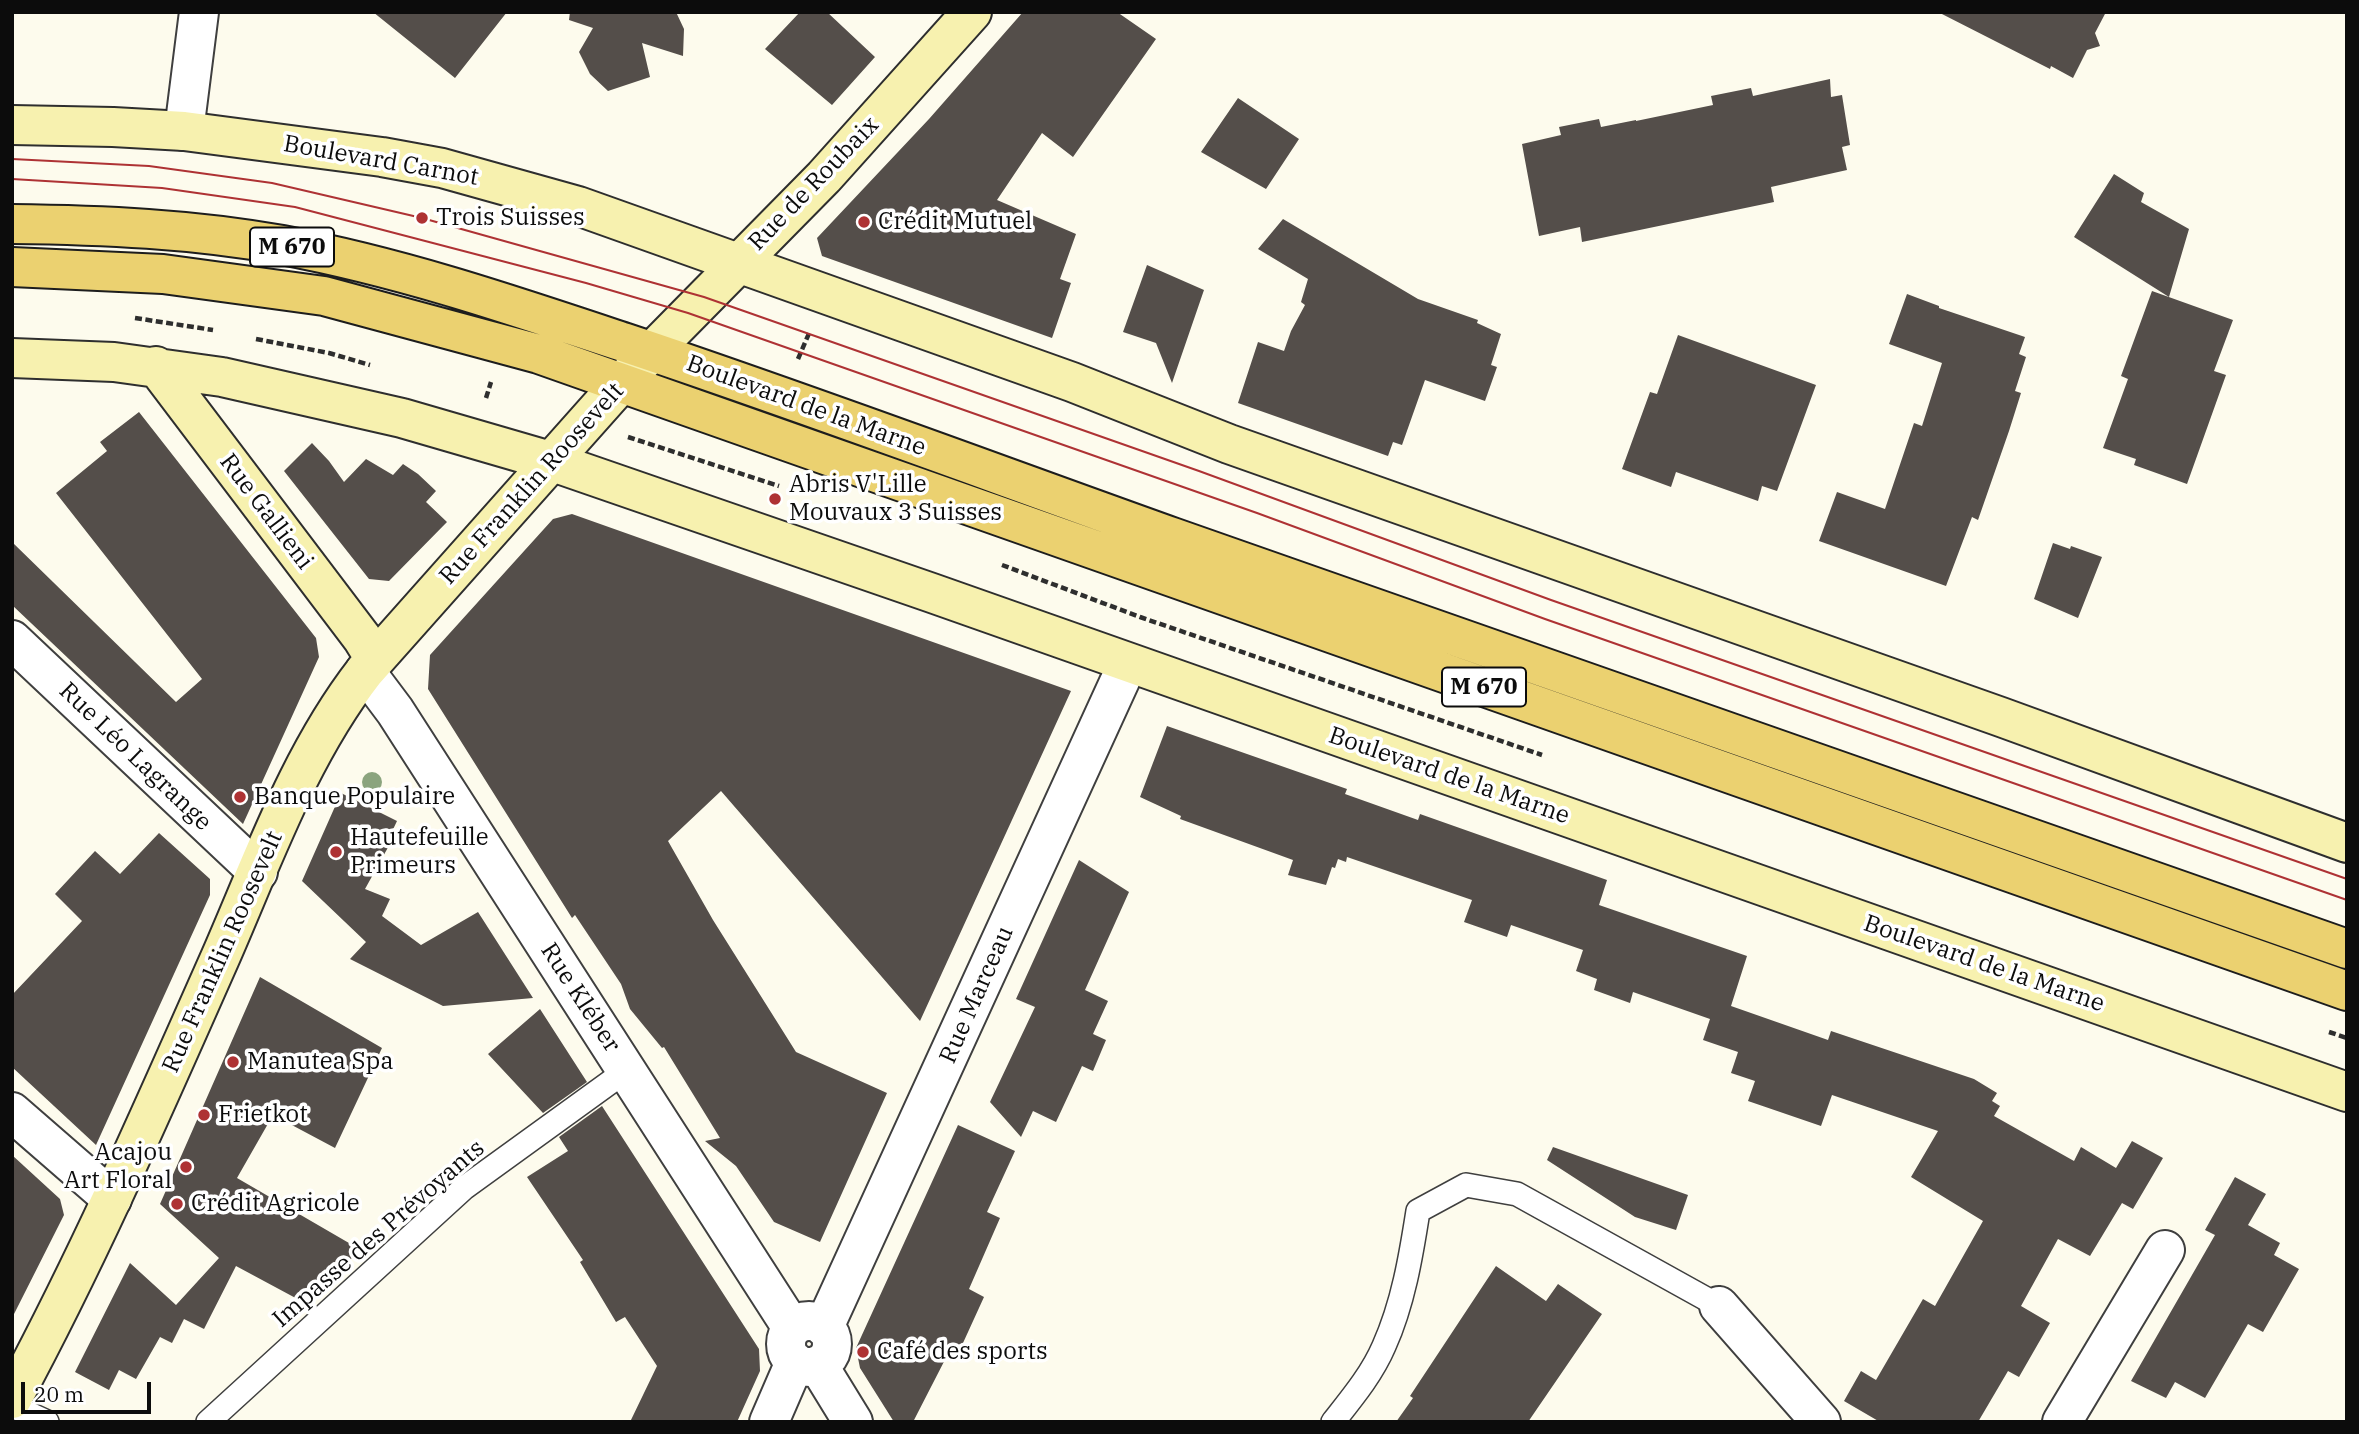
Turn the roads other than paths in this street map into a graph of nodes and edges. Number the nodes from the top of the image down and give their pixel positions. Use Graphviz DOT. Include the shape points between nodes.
graph roads {
  1 [pos="198,12"];
  2 [pos="972,12"];
  3 [pos="12,125"];
  4 [pos="184,131"];
  5 [pos="12,224"];
  6 [pos="736,264"];
  7 [pos="12,267"];
  8 [pos="652,351"];
  9 [pos="12,358"];
  10 [pos="156,366"];
  11 [pos="622,382"];
  12 [pos="550,461"];
  13 [pos="12,640"];
  14 [pos="1128,663"];
  15 [pos="370,665"];
  16 [pos="2347,843"];
  17 [pos="258,872"];
  18 [pos="2347,949"];
  19 [pos="2347,991"];
  20 [pos="627,1070"];
  21 [pos="2347,1092"];
  22 [pos="12,1112"];
  23 [pos="112,1199"];
  24 [pos="2165,1250"];
  25 [pos="1719,1307"];
  26 [pos="807,1346"];
  27 [pos="12,1399"];
  28 [pos="12,1406"];
  29 [pos="47,1422"];
  30 [pos="208,1422"];
  31 [pos="769,1422"];
  32 [pos="853,1422"];
  33 [pos="1333,1422"];
  34 [pos="1821,1422"];
  35 [pos="2063,1422"];
  1 -- 4 [label="street"];
  2 -- 6 [label="main road, Rue de Roubaix" via="824,177"];
  3 -- 4 [label="main road, Boulevard Carnot"];
  4 -- 6 [label="main road, Boulevard Carnot" via="442,167 588,209"];
  5 -- 8 [label="main road, M 670" via="118,225 279,245 415,275"];
  6 -- 8 [label="main road, Rue de Roubaix"];
  6 -- 16 [label="main road"];
  7 -- 11 [label="main road, M 670" via="163,274 324,296 539,354"];
  8 -- 11 [label="main road, Rue Franklin Roosevelt"];
  8 -- 18 [label="main road, Boulevard de la Marne / M 670"];
  9 -- 10 [label="main road"];
  10 -- 12 [label="main road" via="364,409"];
  10 -- 15 [label="main road, Rue Gallieni" via="362,638"];
  11 -- 12 [label="main road, Rue Franklin Roosevelt"];
  11 -- 19 [label="main road, Boulevard de la Marne / M 670"];
  12 -- 14 [label="main road, Boulevard de la Marne"];
  12 -- 15 [label="main road, Rue Franklin Roosevelt"];
  13 -- 17 [label="street, Rue Léo Lagrange"];
  14 -- 21 [label="main road, Boulevard de la Marne"];
  14 -- 26 [label="street, Rue Marceau"];
  15 -- 17 [label="main road, Rue Franklin Roosevelt" via="320,736"];
  15 -- 20 [label="street, Rue Kléber" via="394,711"];
  17 -- 23 [label="main road, Rue Franklin Roosevelt"];
  20 -- 26 [label="street, Rue Kléber"];
  20 -- 30 [label="lane, Impasse des Prévoyants" via="464,1188"];
  22 -- 23 [label="street"];
  23 -- 27 [label="main road, Rue Franklin Roosevelt"];
  24 -- 35 [label="street"];
  25 -- 33 [label="lane" via="1517,1194 1466,1185 1418,1211 1384,1347"];
  25 -- 34 [label="street"];
  26 -- 31 [label="street, Rue Marceau"];
  26 -- 32 [label="street, Rue Kléber"];
  28 -- 29 [label="lane"];
}
